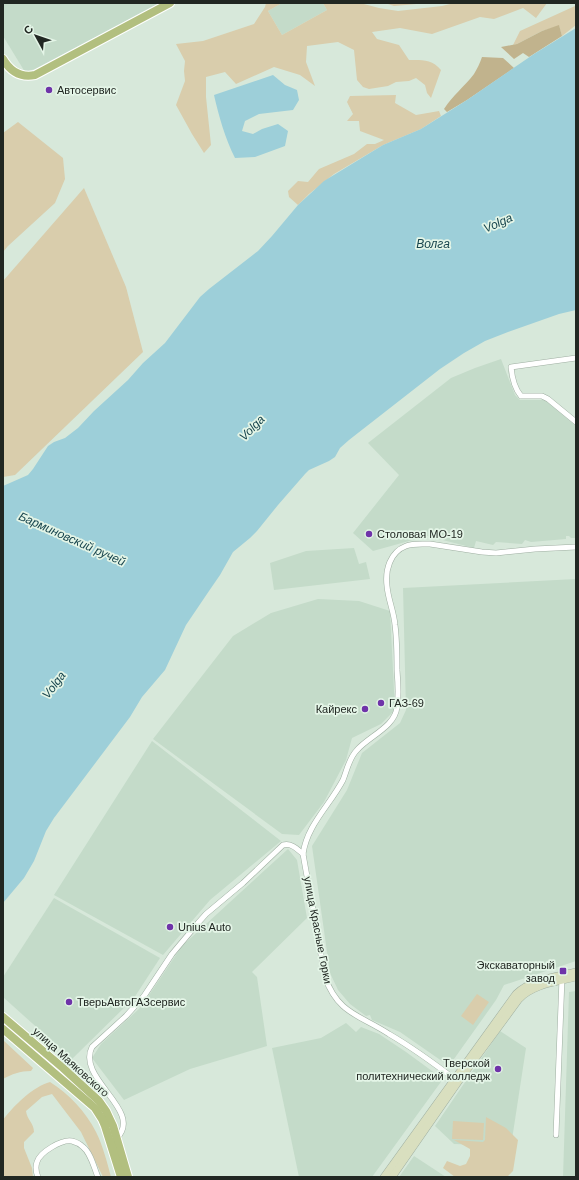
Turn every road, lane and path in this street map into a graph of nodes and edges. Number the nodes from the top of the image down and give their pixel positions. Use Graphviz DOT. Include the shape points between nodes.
graph roads {
  1 [pos="170,3"];
  2 [pos="3,60"];
  3 [pos="576,358"];
  4 [pos="576,422"];
  5 [pos="576,546"];
  6 [pos="303,854"];
  7 [pos="576,972"];
  8 [pos="576,977"];
  9 [pos="562,978"];
  10 [pos="3,1017"];
  11 [pos="3,1030"];
  12 [pos="456,1080"];
  13 [pos="93,1101"];
  14 [pos="556,1135"];
  15 [pos="117,1138"];
  16 [pos="38,1177"];
  17 [pos="98,1177"];
  18 [pos="121,1177"];
  19 [pos="128,1177"];
  20 [pos="384,1177"];
  21 [pos="392,1177"];
  1 -- 2 [label="main road" via="37,75 17,74"];
  3 -- 4 [label="street" via="511,367 513,382 521,396 542,396"];
  5 -- 6 [label="street, улица Красные Горки" via="496,553 430,544 407,545 397,552 390,560 386,576 396,636 396,714 389,724 354,754 342,780 310,831"];
  6 -- 12 [label="street, улица Красные Горки" via="324,977 332,993 349,1012 393,1036"];
  6 -- 15 [label="street" via="293,846 283,845 206,914 172,954 134,1007 92,1047 89,1056 91,1068 122,1117 123,1126"];
  7 -- 9 [label="street"];
  8 -- 9 [label="street"];
  9 -- 12 [label="street" via="534,988 521,997"];
  9 -- 14 [label="street"];
  10 -- 13 [label="main road, улица Маяковского"];
  11 -- 13 [label="main road, улица Маяковского"];
  12 -- 20 [label="street"];
  12 -- 21 [label="street"];
  13 -- 15 [label="main road, улица Маяковского" via="108,1115"];
  13 -- 18 [label="main road, улица Маяковского" via="102,1119"];
  15 -- 19 [label="main road, улица Маяковского"];
  16 -- 17 [label="street" via="36,1163 44,1152 66,1141 83,1146"];
}
